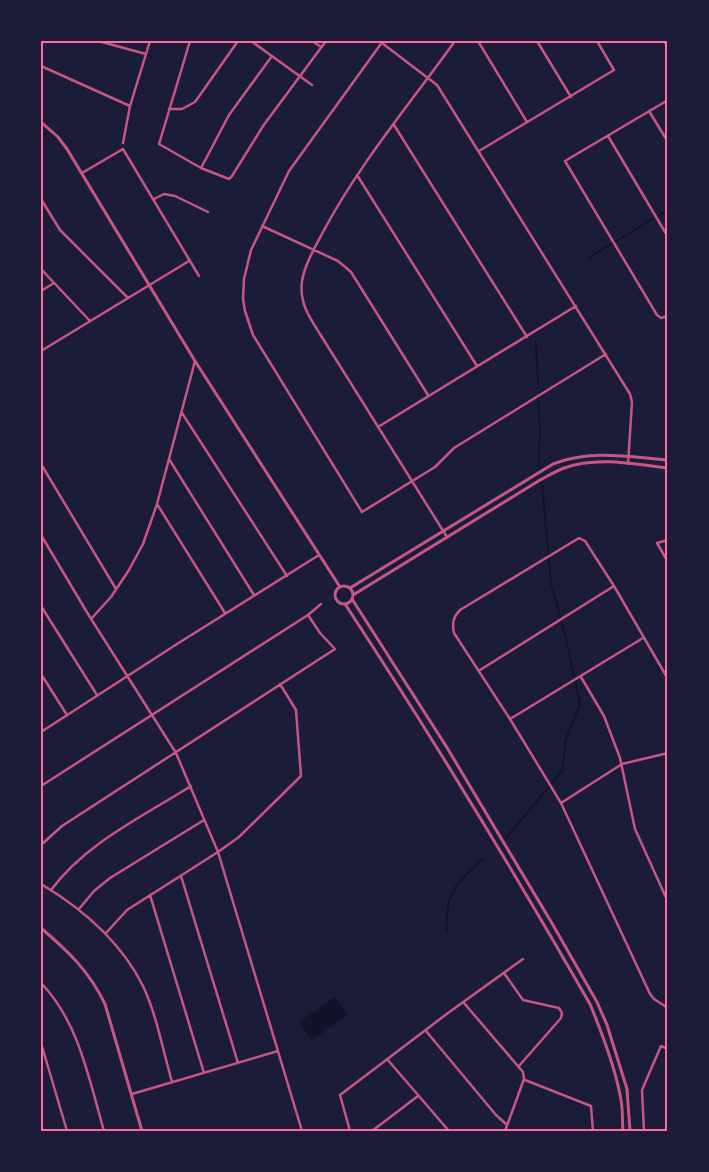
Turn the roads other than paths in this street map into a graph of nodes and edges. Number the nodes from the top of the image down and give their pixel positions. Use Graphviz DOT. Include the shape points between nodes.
graph roads {
  1 [pos="98,41"];
  2 [pos="150,41"];
  3 [pos="190,41"];
  4 [pos="238,41"];
  5 [pos="251,41"];
  6 [pos="312,41"];
  7 [pos="326,41"];
  8 [pos="455,41"];
  9 [pos="478,41"];
  10 [pos="537,41"];
  11 [pos="597,41"];
  12 [pos="664,41"];
  13 [pos="382,42"];
  14 [pos="321,47"];
  15 [pos="668,48"];
  16 [pos="146,54"];
  17 [pos="272,56"];
  18 [pos="41,66"];
  19 [pos="299,76"];
  20 [pos="429,77"];
  21 [pos="312,85"];
  22 [pos="570,97"];
  23 [pos="668,100"];
  24 [pos="130,106"];
  25 [pos="169,109"];
  26 [pos="649,111"];
  27 [pos="41,122"];
  28 [pos="527,122"];
  29 [pos="394,125"];
  30 [pos="608,136"];
  31 [pos="668,142"];
  32 [pos="123,144"];
  33 [pos="478,151"];
  34 [pos="201,168"];
  35 [pos="82,173"];
  36 [pos="357,176"];
  37 [pos="41,199"];
  38 [pos="154,199"];
  39 [pos="208,212"];
  40 [pos="262,226"];
  41 [pos="668,237"];
  42 [pos="314,250"];
  43 [pos="190,260"];
  44 [pos="41,269"];
  45 [pos="199,276"];
  46 [pos="54,283"];
  47 [pos="150,286"];
  48 [pos="41,291"];
  49 [pos="128,298"];
  50 [pos="576,306"];
  51 [pos="668,316"];
  52 [pos="90,321"];
  53 [pos="527,337"];
  54 [pos="41,351"];
  55 [pos="606,354"];
  56 [pos="195,360"];
  57 [pos="477,366"];
  58 [pos="428,395"];
  59 [pos="181,413"];
  60 [pos="378,426"];
  61 [pos="628,456"];
  62 [pos="168,459"];
  63 [pos="668,460"];
  64 [pos="628,464"];
  65 [pos="42,466"];
  66 [pos="668,468"];
  67 [pos="412,481"];
  68 [pos="157,504"];
  69 [pos="444,531"];
  70 [pos="41,535"];
  71 [pos="447,536"];
  72 [pos="668,540"];
  73 [pos="319,554"];
  74 [pos="668,562"];
  75 [pos="287,576"];
  76 [pos="340,586"];
  77 [pos="614,586"];
  78 [pos="350,588"];
  79 [pos="116,589"];
  80 [pos="254,596"];
  81 [pos="353,597"];
  82 [pos="321,604"];
  83 [pos="345,604"];
  84 [pos="41,606"];
  85 [pos="226,613"];
  86 [pos="308,614"];
  87 [pos="91,619"];
  88 [pos="643,638"];
  89 [pos="479,671"];
  90 [pos="41,674"];
  91 [pos="128,676"];
  92 [pos="581,677"];
  93 [pos="668,679"];
  94 [pos="280,684"];
  95 [pos="97,695"];
  96 [pos="153,715"];
  97 [pos="67,716"];
  98 [pos="429,719"];
  99 [pos="510,719"];
  100 [pos="422,723"];
  101 [pos="41,732"];
  102 [pos="176,753"];
  103 [pos="668,753"];
  104 [pos="622,764"];
  105 [pos="41,786"];
  106 [pos="190,786"];
  107 [pos="472,789"];
  108 [pos="466,794"];
  109 [pos="561,803"];
  110 [pos="204,820"];
  111 [pos="41,845"];
  112 [pos="218,852"];
  113 [pos="181,876"];
  114 [pos="41,884"];
  115 [pos="51,890"];
  116 [pos="150,895"];
  117 [pos="668,902"];
  118 [pos="79,909"];
  119 [pos="553,925"];
  120 [pos="546,927"];
  121 [pos="41,928"];
  122 [pos="106,933"];
  123 [pos="523,959"];
  124 [pos="504,973"];
  125 [pos="41,983"];
  126 [pos="464,1002"];
  127 [pos="668,1008"];
  128 [pos="606,1025"];
  129 [pos="600,1028"];
  130 [pos="426,1031"];
  131 [pos="41,1043"];
  132 [pos="668,1049"];
  133 [pos="278,1051"];
  134 [pos="387,1059"];
  135 [pos="238,1063"];
  136 [pos="519,1066"];
  137 [pos="204,1073"];
  138 [pos="524,1079"];
  139 [pos="172,1082"];
  140 [pos="132,1094"];
  141 [pos="419,1095"];
  142 [pos="507,1125"];
  143 [pos="67,1131"];
  144 [pos="104,1131"];
  145 [pos="142,1131"];
  146 [pos="302,1131"];
  147 [pos="350,1131"];
  148 [pos="372,1131"];
  149 [pos="449,1131"];
  150 [pos="505,1131"];
  151 [pos="593,1131"];
  152 [pos="623,1131"];
  153 [pos="630,1131"];
  154 [pos="644,1131"];
  1 -- 16 [label="street"];
  2 -- 16 [label="street"];
  3 -- 25 [label="street"];
  4 -- 25 [label="street" via="195,102 182,109"];
  5 -- 17 [label="street"];
  6 -- 14 [label="street"];
  7 -- 14 [label="street"];
  8 -- 20 [label="street"];
  9 -- 28 [label="street"];
  10 -- 22 [label="street"];
  11 -- 22 [label="street" via="614,70"];
  12 -- 15 [label="street"];
  13 -- 20 [label="street"];
  13 -- 40 [label="street" via="289,171"];
  14 -- 19 [label="street"];
  16 -- 24 [label="street"];
  17 -- 19 [label="street"];
  17 -- 34 [label="street" via="228,115"];
  18 -- 24 [label="street"];
  19 -- 21 [label="street"];
  19 -- 34 [label="street" via="230,178"];
  20 -- 29 [label="street"];
  20 -- 33 [label="street"];
  22 -- 28 [label="street"];
  23 -- 26 [label="street"];
  24 -- 32 [label="street"];
  25 -- 34 [label="street" via="159,144"];
  26 -- 30 [label="street"];
  26 -- 31 [label="street"];
  27 -- 35 [label="street" via="58,136"];
  28 -- 33 [label="street"];
  29 -- 36 [label="street"];
  29 -- 53 [label="street"];
  30 -- 41 [label="street"];
  30 -- 51 [label="street" via="565,161 657,315 661,318"];
  33 -- 50 [label="street"];
  35 -- 38 [label="street" via="123,149"];
  35 -- 47 [label="street"];
  36 -- 42 [label="street"];
  36 -- 57 [label="street"];
  37 -- 49 [label="street" via="60,230"];
  38 -- 39 [label="street" via="164,194 175,196"];
  38 -- 43 [label="street"];
  40 -- 42 [label="street"];
  40 -- 67 [label="street" via="250,250 244,279 245,310 253,335 362,512"];
  42 -- 58 [label="street" via="338,261 351,272"];
  42 -- 60 [label="street" via="302,281 305,310"];
  43 -- 45 [label="street"];
  43 -- 47 [label="street"];
  44 -- 46 [label="street"];
  46 -- 48 [label="street"];
  46 -- 52 [label="street"];
  47 -- 49 [label="street"];
  47 -- 56 [label="street"];
  49 -- 52 [label="street"];
  50 -- 53 [label="street"];
  50 -- 55 [label="street"];
  52 -- 54 [label="street"];
  53 -- 57 [label="street"];
  55 -- 61 [label="street" via="632,398"];
  55 -- 67 [label="street" via="454,448 440,463"];
  56 -- 59 [label="street"];
  56 -- 73 [label="street"];
  57 -- 58 [label="street"];
  58 -- 60 [label="street"];
  59 -- 62 [label="street"];
  59 -- 75 [label="street"];
  60 -- 67 [label="street"];
  61 -- 63 [label="street"];
  61 -- 64 [label="street"];
  61 -- 69 [label="street" via="585,456 553,464"];
  62 -- 68 [label="street"];
  62 -- 80 [label="street"];
  64 -- 66 [label="street"];
  64 -- 71 [label="street" via="596,462 565,468"];
  65 -- 79 [label="street"];
  67 -- 69 [label="street"];
  68 -- 79 [label="street" via="139,553"];
  68 -- 85 [label="street"];
  69 -- 71 [label="street"];
  69 -- 78 [label="street"];
  70 -- 87 [label="street"];
  71 -- 81 [label="street"];
  72 -- 74 [label="street" via="657,543"];
  73 -- 75 [label="street"];
  73 -- 76 [label="street"];
  75 -- 80 [label="street"];
  76 -- 78 [label="street"];
  76 -- 83 [label="street" via="336,590 336,600"];
  77 -- 88 [label="street"];
  77 -- 89 [label="street"];
  77 -- 89 [label="street" via="585,541 579,538 460,610 452,625 454,633"];
  78 -- 81 [label="street"];
  79 -- 87 [label="street"];
  80 -- 85 [label="street"];
  81 -- 83 [label="street"];
  81 -- 98 [label="street"];
  82 -- 86 [label="street"];
  83 -- 100 [label="street"];
  84 -- 95 [label="street"];
  85 -- 91 [label="street"];
  86 -- 94 [label="street" via="335,649"];
  86 -- 96 [label="street"];
  87 -- 91 [label="street"];
  88 -- 92 [label="street"];
  88 -- 93 [label="street"];
  89 -- 99 [label="street"];
  90 -- 97 [label="street"];
  91 -- 95 [label="street"];
  91 -- 96 [label="street"];
  92 -- 99 [label="street"];
  92 -- 104 [label="street" via="604,716"];
  94 -- 102 [label="street"];
  94 -- 112 [label="street" via="296,710 301,776 239,837"];
  95 -- 97 [label="street"];
  96 -- 102 [label="street"];
  96 -- 105 [label="street"];
  97 -- 101 [label="street"];
  98 -- 100 [label="street"];
  98 -- 107 [label="street"];
  99 -- 109 [label="street"];
  100 -- 108 [label="street"];
  102 -- 106 [label="street"];
  102 -- 111 [label="street" via="62,826"];
  103 -- 104 [label="street"];
  104 -- 109 [label="street"];
  104 -- 117 [label="street" via="635,829"];
  106 -- 110 [label="street"];
  106 -- 115 [label="street" via="98,844 70,866"];
  107 -- 108 [label="street"];
  107 -- 119 [label="street"];
  108 -- 120 [label="street"];
  109 -- 127 [label="street" via="650,994"];
  110 -- 112 [label="street"];
  110 -- 118 [label="street" via="110,878"];
  112 -- 113 [label="street"];
  112 -- 133 [label="street"];
  113 -- 116 [label="street"];
  113 -- 135 [label="street"];
  114 -- 115 [label="street"];
  115 -- 118 [label="street"];
  116 -- 122 [label="street" via="127,910"];
  116 -- 137 [label="street"];
  118 -- 122 [label="street"];
  119 -- 120 [label="street"];
  119 -- 128 [label="street" via="597,1002"];
  120 -- 129 [label="street"];
  121 -- 140 [label="street" via="79,962 96,985 105,1004"];
  122 -- 139 [label="street" via="143,987"];
  123 -- 124 [label="street"];
  124 -- 126 [label="street"];
  124 -- 136 [label="street" via="523,1000 559,1008 562,1013"];
  125 -- 144 [label="street" via="64,1012 75,1035"];
  126 -- 130 [label="street"];
  126 -- 136 [label="street"];
  128 -- 129 [label="street"];
  128 -- 153 [label="street" via="626,1089"];
  129 -- 152 [label="street" via="618,1084"];
  130 -- 134 [label="street"];
  130 -- 142 [label="street"];
  131 -- 143 [label="street"];
  132 -- 154 [label="street" via="661,1046 642,1090"];
  133 -- 135 [label="street"];
  133 -- 146 [label="street"];
  134 -- 141 [label="street"];
  134 -- 147 [label="street" via="340,1095"];
  135 -- 137 [label="street"];
  136 -- 138 [label="street"];
  137 -- 139 [label="street"];
  138 -- 142 [label="street"];
  138 -- 151 [label="street" via="591,1106"];
  139 -- 140 [label="street"];
  140 -- 145 [label="street"];
  141 -- 148 [label="street"];
  141 -- 149 [label="street"];
  142 -- 150 [label="street"];
}
